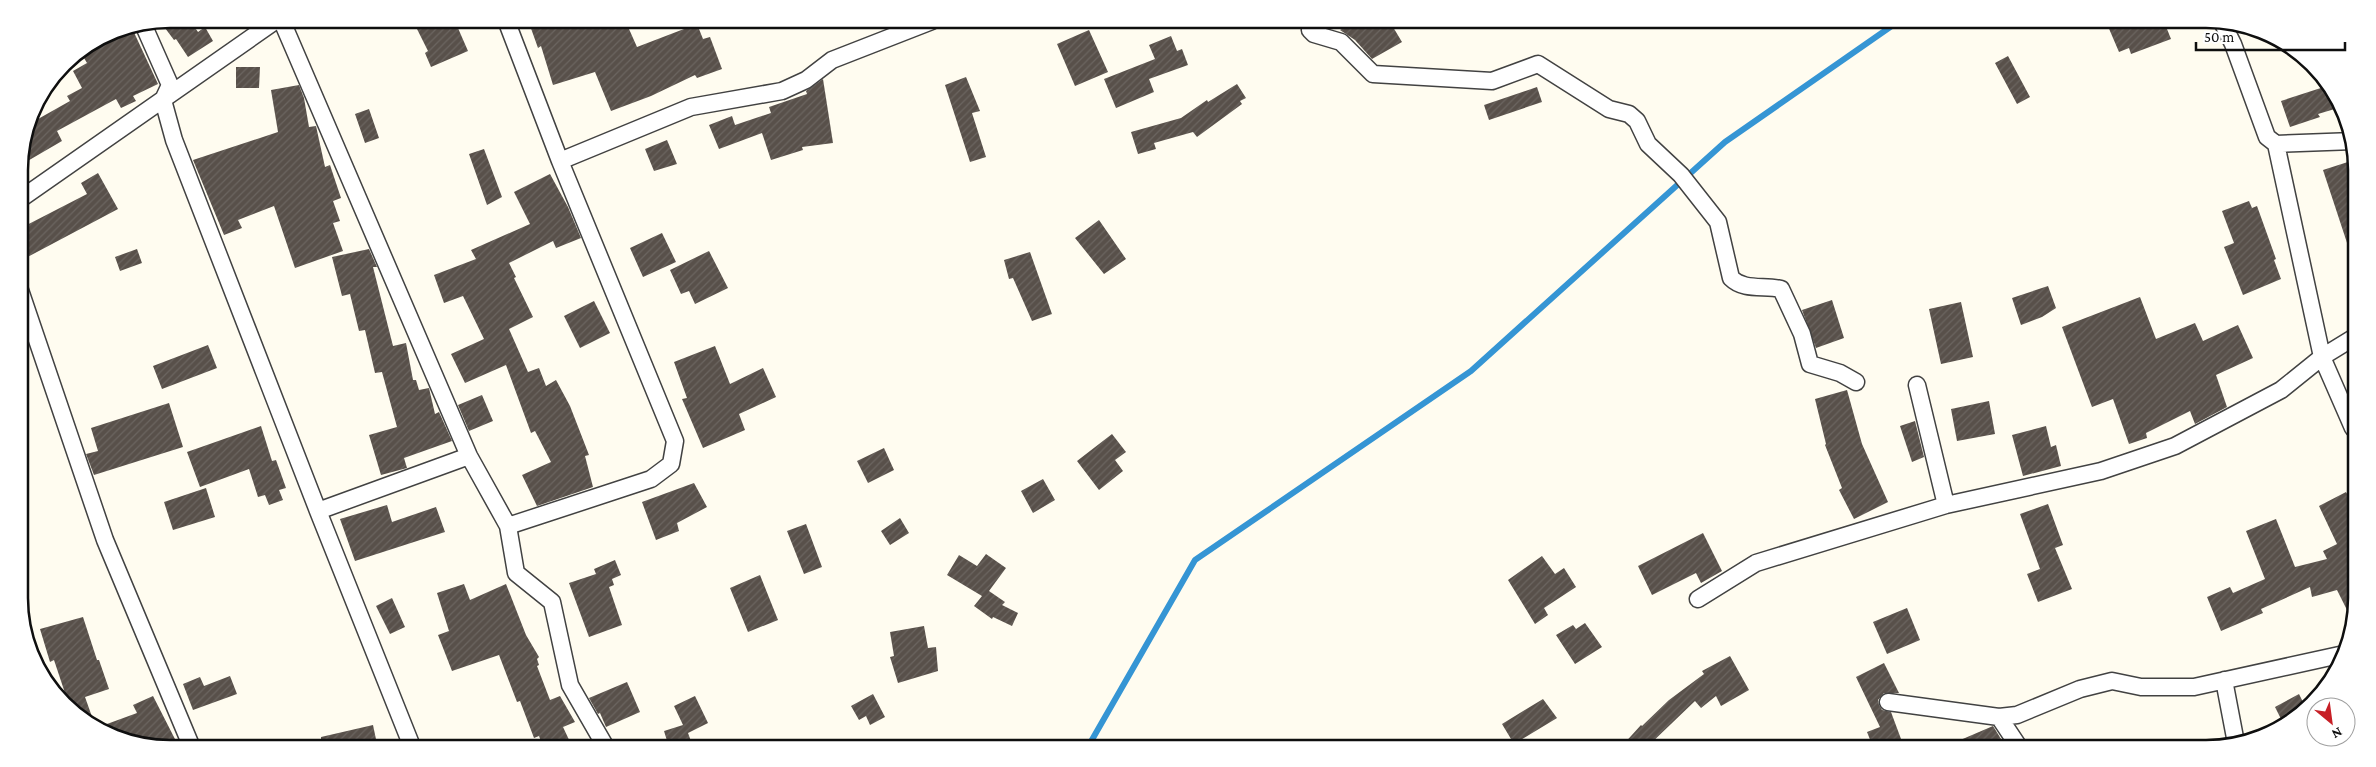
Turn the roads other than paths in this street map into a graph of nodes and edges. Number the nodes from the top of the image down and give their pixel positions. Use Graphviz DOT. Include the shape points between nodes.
graph roads {
  1 [pos="262,28"];
  2 [pos="275,28"];
  3 [pos="509,28"];
  4 [pos="914,28"];
  5 [pos="1310,28"];
  6 [pos="2226,29"];
  7 [pos="145,30"];
  8 [pos="162,100"];
  9 [pos="2346,141"];
  10 [pos="2276,144"];
  11 [pos="560,161"];
  12 [pos="28,194"];
  13 [pos="28,314"];
  14 [pos="2348,342"];
  15 [pos="2322,357"];
  16 [pos="1856,382"];
  17 [pos="1917,385"];
  18 [pos="2348,417"];
  19 [pos="470,456"];
  20 [pos="1946,504"];
  21 [pos="318,512"];
  22 [pos="508,526"];
  23 [pos="1698,599"];
  24 [pos="2336,656"];
  25 [pos="2224,680"];
  26 [pos="1888,702"];
  27 [pos="1999,717"];
  28 [pos="2235,737"];
  29 [pos="2013,739"];
  30 [pos="189,740"];
  31 [pos="409,740"];
  32 [pos="602,740"];
  1 -- 8 [label="street"];
  2 -- 19 [label="street"];
  3 -- 11 [label="street"];
  4 -- 11 [label="street" via="832,60 806,80 782,91 691,107"];
  5 -- 16 [label="street" via="1314,34 1341,42 1373,74 1492,81 1538,64 1609,109 1629,114 1637,121 1648,144 1685,179 1718,222 1731,278 1737,284 1780,289 1802,334 1810,364 1840,373"];
  6 -- 10 [label="street" via="2267,137"];
  7 -- 8 [label="street" via="170,85"];
  8 -- 12 [label="street"];
  8 -- 21 [label="street" via="174,140"];
  9 -- 10 [label="street"];
  10 -- 15 [label="street"];
  11 -- 22 [label="street" via="675,441 670,464 651,479"];
  13 -- 30 [label="street" via="105,540"];
  14 -- 15 [label="street"];
  15 -- 18 [label="street"];
  15 -- 20 [label="street" via="2281,390 2175,446 2101,470"];
  17 -- 20 [label="street"];
  19 -- 21 [label="street"];
  19 -- 22 [label="street"];
  20 -- 23 [label="street" via="1756,563"];
  21 -- 31 [label="street"];
  22 -- 32 [label="street" via="516,573 552,602 570,685"];
  24 -- 25 [label="street"];
  25 -- 27 [label="street" via="2194,687 2141,687 2112,681 2080,689 2017,715"];
  25 -- 28 [label="street"];
  26 -- 27 [label="street"];
  27 -- 29 [label="street"];
}
